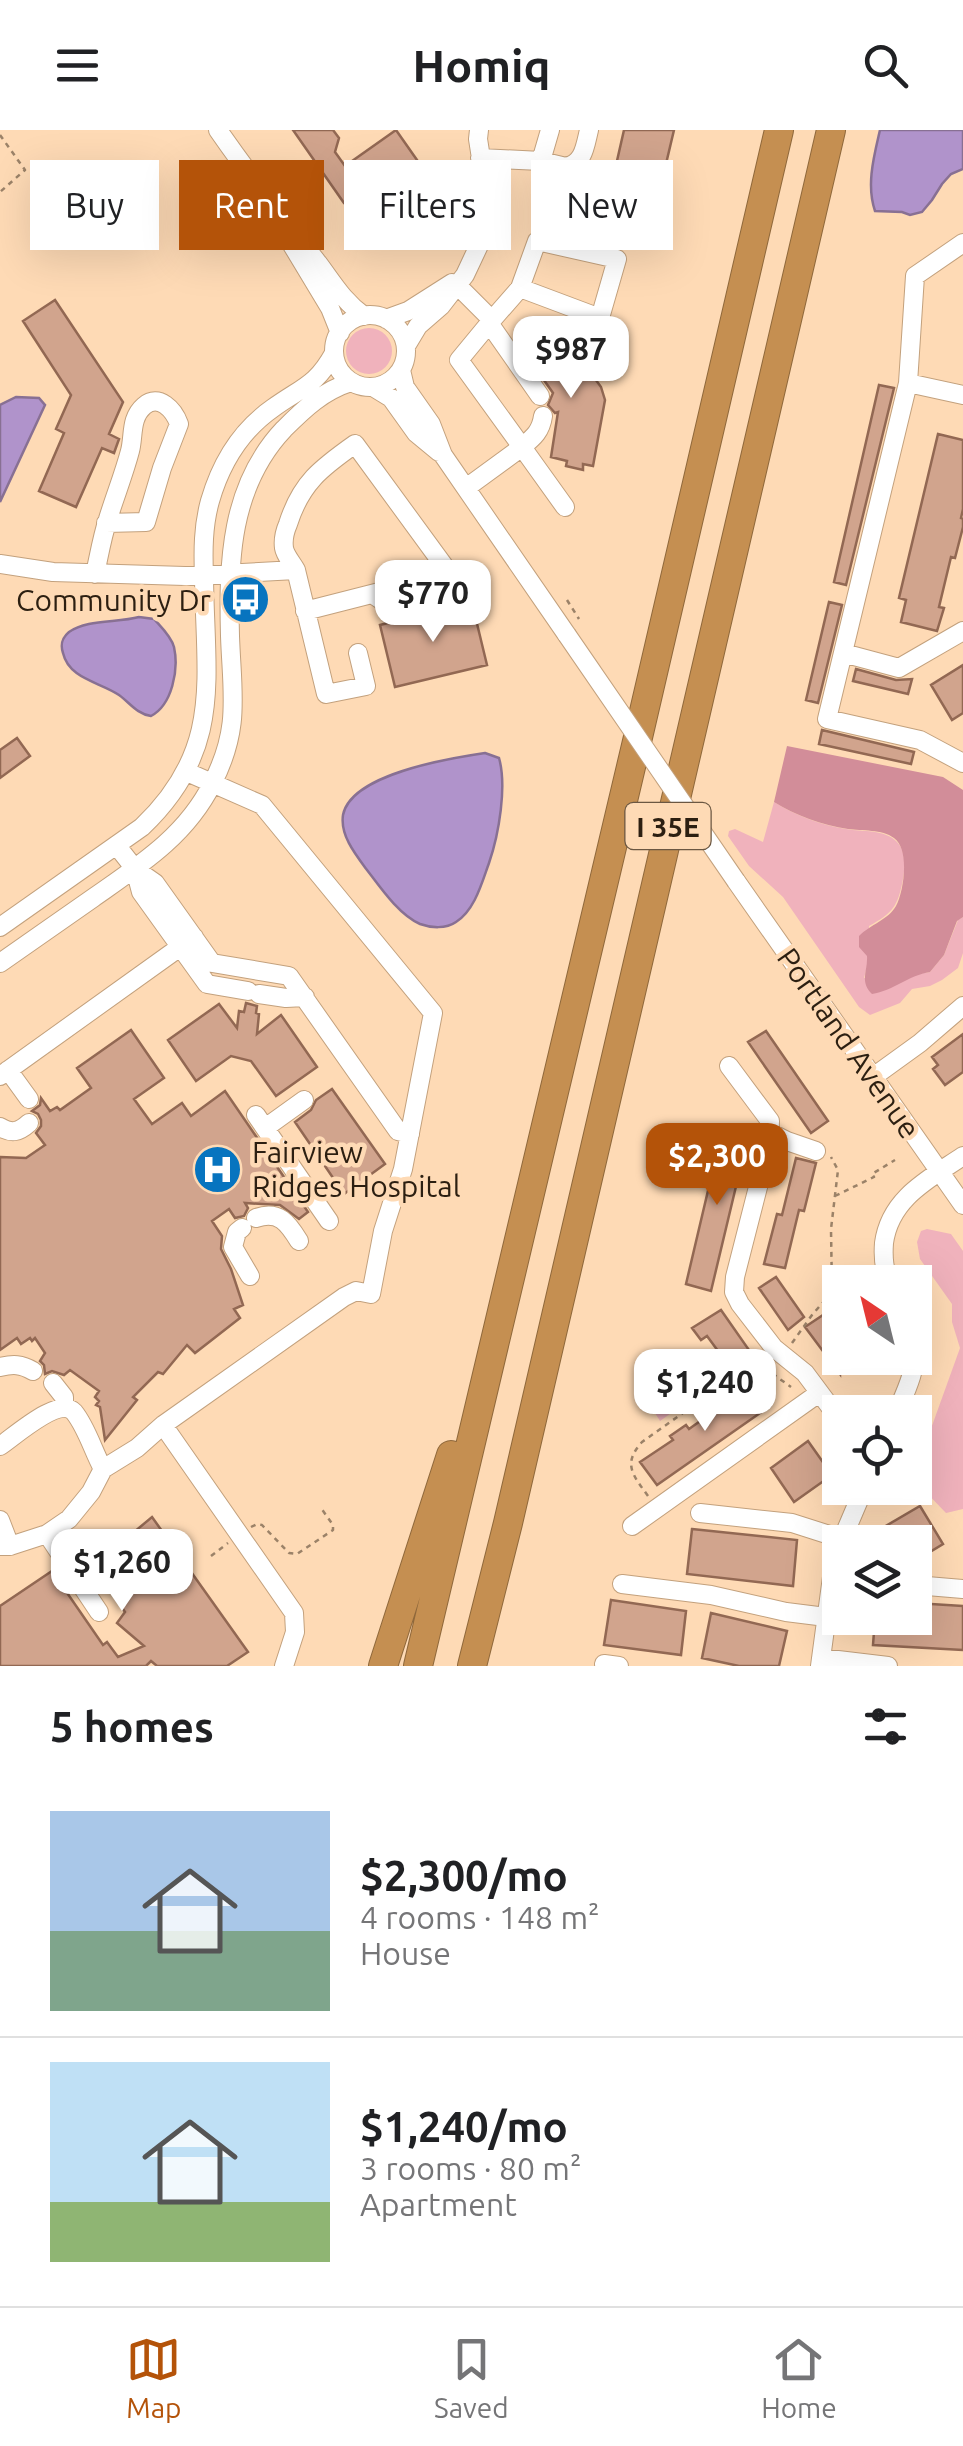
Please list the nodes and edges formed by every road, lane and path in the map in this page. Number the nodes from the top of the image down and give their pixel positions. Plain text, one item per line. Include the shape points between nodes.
1 (218, 130) edge
2 (478, 130) edge
3 (550, 130) edge
4 (589, 130) edge
5 (779, 130) edge
6 (831, 130) edge
7 (0, 135) edge
8 (480, 158) junction
9 (239, 160) edge
10 (541, 160) edge
11 (579, 160) edge
12 (531, 161) edge
13 (0, 192) edge
14 (963, 242) edge
15 (295, 250) edge
16 (308, 250) edge
17 (461, 280) junction
18 (520, 288) junction
19 (364, 316) junction
20 (386, 319) junction
21 (491, 321) junction
22 (340, 333) junction
23 (406, 346) junction
24 (334, 352) junction
25 (401, 370) junction
26 (351, 382) junction
27 (908, 382) junction
28 (373, 387) junction
29 (540, 396) dead end
30 (963, 396) edge
31 (543, 416) dead end
32 (522, 447) junction
33 (443, 455) junction
34 (466, 488) junction
35 (565, 507) dead end
36 (106, 523) junction
37 (0, 564) edge
38 (296, 570) junction
39 (95, 574) junction
40 (204, 575) junction
41 (230, 575) junction
42 (434, 578) junction
43 (372, 594) junction
44 (566, 600) dead end
45 (305, 611) junction
46 (579, 619) dead end
47 (963, 631) edge
48 (843, 652) junction
49 (358, 653) dead end
50 (963, 762) edge
51 (187, 772) junction
52 (212, 784) junction
53 (117, 846) junction
54 (134, 869) junction
55 (0, 927) edge
56 (187, 942) junction
57 (0, 963) edge
58 (305, 997) junction
59 (963, 1006) edge
60 (730, 1066) dead end
61 (4, 1073) edge
62 (872, 1077) junction
63 (29, 1099) dead end
64 (304, 1100) dead end
65 (30, 1123) dead end
66 (0, 1127) edge
67 (769, 1132) junction
68 (410, 1134) junction
69 (816, 1150) joint
70 (963, 1156) edge
71 (895, 1160) dead end
72 (939, 1173) junction
73 (836, 1196) junction
74 (963, 1205) edge
75 (328, 1221) dead end
76 (299, 1241) dead end
77 (885, 1265) edge
78 (512, 1268) junction
79 (250, 1276) dead end
80 (774, 1348) junction
81 (755, 1361) junction
82 (0, 1368) edge
83 (34, 1370) dead end
84 (53, 1383) dead end
85 (791, 1387) dead end
86 (820, 1393) junction
87 (822, 1396) edge
88 (64, 1406) junction
89 (163, 1425) junction
90 (0, 1446) edge
91 (103, 1469) junction
92 (321, 1508) dead end
93 (657, 1508) junction
94 (700, 1513) dead end
95 (0, 1520) edge
96 (508, 1523) junction
97 (632, 1526) dead end
98 (46, 1534) junction
99 (240, 1534) junction
100 (822, 1535) edge
101 (5, 1546) edge
102 (211, 1556) dead end
103 (622, 1584) dead end
104 (932, 1586) edge
105 (963, 1588) edge
106 (99, 1612) dead end
107 (822, 1616) edge
108 (824, 1635) edge
109 (821, 1662) edge
110 (284, 1666) edge
111 (383, 1666) edge
112 (418, 1666) edge
113 (472, 1666) edge
114 (486, 1666) edge
115 (888, 1666) edge

1 - 9 street
2 - 8 street
3 - 10 street
4 - 11 street
5 - 78 highway, I 35E
6 - 96 highway, I 35E
7 - 13 path via 26,170
8 - 12 street
8 - 17 street via 488,203 480,241
14 - 27 street via 916,276
15 - 22 street
16 - 19 street
17 - 20 street
17 - 21 street
17 - 23 street
18 - 18 street via 538,241 617,258 600,318
18 - 21 street
19 - 20 street
19 - 22 street
20 - 23 street
21 - 29 street
21 - 32 street via 459,360
22 - 24 street
23 - 25 street
24 - 26 street
24 - 40 street via 313,383 244,431 223,464 203,540
25 - 28 street
25 - 33 street
26 - 28 street
26 - 41 street via 303,409 257,465 242,497
27 - 30 street
27 - 48 street
28 - 33 street via 392,398 416,433
31 - 32 street via 536,436
32 - 34 street
32 - 35 street
33 - 34 street, Portland Avenue
34 - 62 street, Portland Avenue, bridge
36 - 36 street via 132,445 130,430 143,407 167,404 179,424 146,522
36 - 39 street
37 - 39 street
38 - 41 street
38 - 42 street via 284,550 293,507 320,469 355,444 450,574
38 - 45 street
39 - 40 street
40 - 41 street
40 - 51 street via 208,687
41 - 52 street via 235,705 228,750
42 - 43 street
42 - 43 street via 408,603
43 - 45 street
44 - 46 path
45 - 49 street via 326,694 366,686
47 - 48 street via 899,668
48 - 50 street via 827,719 920,740
51 - 52 street
51 - 53 street via 162,808
52 - 54 street via 180,832
52 - 68 street via 262,804 433,1013
53 - 54 street
53 - 55 street
54 - 56 street via 141,892
54 - 57 street
56 - 58 street via 212,962 289,976
56 - 58 street via 207,984
56 - 61 street
58 - 68 street via 398,1131
59 - 62 street
60 - 67 street via 770,1121
61 - 63 street
62 - 72 street, Portland Avenue
64 - 75 street via 260,1122
65 - 66 street via 16,1132
67 - 69 street
67 - 80 street via 734,1292
68 - 89 street via 371,1294 356,1291 344,1298
69 - 73 path via 836,1163
70 - 72 street
71 - 73 path
72 - 74 street, Portland Avenue
72 - 77 street via 897,1206 887,1228
73 - 80 path via 832,1292 791,1345
76 - 79 street via 287,1222 272,1215 249,1223 233,1247
78 - 111 highway
78 - 112 highway, I 35E
80 - 81 path
80 - 86 street
81 - 85 path
81 - 93 path via 634,1451 631,1470
82 - 83 street
84 - 88 street
86 - 87 street
86 - 93 street
88 - 90 street
88 - 91 street via 79,1420
89 - 91 street
89 - 99 street
91 - 98 street via 69,1519
92 - 99 path via 333,1530 297,1554 262,1525
93 - 97 street
94 - 100 street via 792,1523
95 - 101 street
96 - 113 highway, I 35E
96 - 114 highway
98 - 101 street
98 - 106 street
99 - 102 path
99 - 110 street via 294,1612
103 - 107 street
104 - 105 street
108 - 109 street
109 - 115 street

